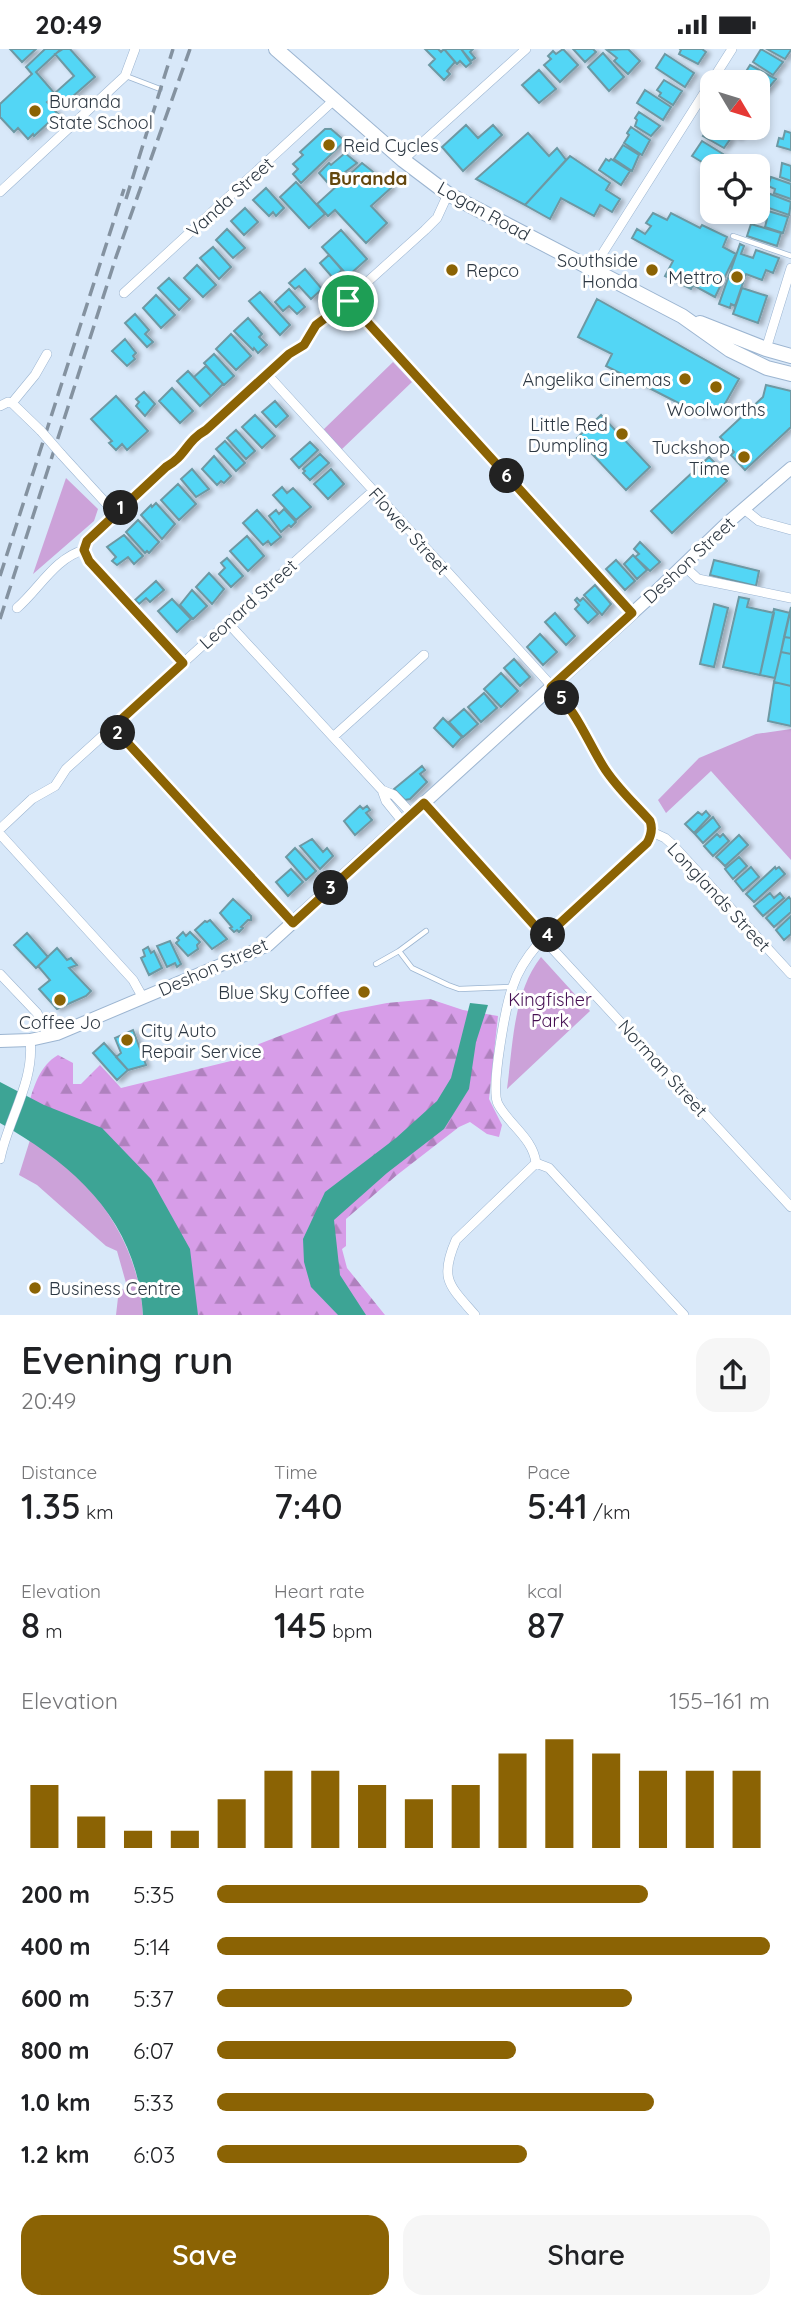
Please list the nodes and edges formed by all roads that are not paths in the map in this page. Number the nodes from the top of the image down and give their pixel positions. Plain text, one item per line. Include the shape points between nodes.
1 (135, 49) edge
2 (275, 49) edge
3 (526, 49) edge
4 (732, 49) edge
5 (125, 76) junction
6 (160, 89) dead end
7 (334, 100) junction
8 (403, 160) junction
9 (0, 192) edge
10 (448, 194) junction
11 (733, 236) dead end
12 (791, 255) edge
13 (592, 270) junction
14 (791, 270) edge
15 (124, 293) dead end
16 (348, 301) junction
17 (682, 316) junction
18 (766, 349) junction
19 (47, 355) dead end
20 (791, 356) edge
21 (791, 374) edge
22 (267, 375) junction
23 (12, 403) junction
24 (0, 407) edge
25 (791, 468) edge
26 (373, 491) junction
27 (744, 509) junction
28 (115, 513) junction
29 (791, 530) edge
30 (84, 550) junction
31 (682, 565) junction
32 (791, 598) edge
33 (18, 608) dead end
34 (632, 613) junction
35 (228, 623) junction
36 (424, 655) dead end
37 (183, 663) junction
38 (551, 687) junction
39 (113, 727) junction
40 (333, 737) junction
41 (424, 803) junction
42 (408, 818) junction
43 (0, 832) edge
44 (652, 832) junction
45 (293, 923) junction
46 (426, 931) dead end
47 (545, 937) junction
48 (399, 951) junction
49 (376, 964) dead end
50 (0, 974) edge
51 (791, 974) edge
52 (512, 987) junction
53 (143, 998) junction
54 (48, 1036) junction
55 (30, 1040) junction
56 (0, 1041) edge
57 (0, 1154) edge
58 (536, 1163) junction
59 (791, 1207) edge
60 (475, 1315) edge
61 (684, 1315) edge

1 - 5 street
2 - 7 main road, Logan Road
3 - 8 street
4 - 13 street
5 - 6 lane
5 - 9 street
7 - 8 main road, Logan Road
7 - 15 street, Vanda Street
8 - 10 main road, Logan Road
10 - 13 main road, Logan Road
10 - 16 street via 432,224
11 - 12 lane
13 - 17 main road, Logan Road
14 - 18 street
16 - 22 street via 316,325 304,345
16 - 34 street
17 - 18 main road, Logan Road
17 - 21 main road, Logan Road via 730,350
18 - 20 main road, Logan Road
19 - 23 street
22 - 26 street, Flower Street
22 - 28 street via 191,439 180,458
23 - 24 street
23 - 28 street, bridge
25 - 27 street, Deshon Street
26 - 35 street, Leonard Street
26 - 38 street, Flower Street
27 - 29 street via 759,521
27 - 31 street, Deshon Street
28 - 30 street via 90,537
30 - 33 street via 64,560
30 - 37 street
31 - 32 street via 698,579
31 - 34 street, Deshon Street
34 - 38 street, Deshon Street
35 - 37 street, Leonard Street
35 - 40 street
36 - 40 street
37 - 39 street, Leonard Street
38 - 41 street, Deshon Street
38 - 44 street, Longlands Street via 577,718 612,780 650,821
39 - 43 street, Leonard Street via 62,773 55,786 32,799
39 - 45 street
40 - 42 street via 382,790 394,795
41 - 42 street, Deshon Street
41 - 47 street, Norman Street
42 - 45 street, Deshon Street
43 - 53 street via 133,980
44 - 47 street via 647,843
44 - 51 street, Longlands Street via 673,845
45 - 53 street, Deshon Street via 261,949
46 - 48 lane
47 - 52 street via 524,961
47 - 59 street, Norman Street
48 - 49 lane
48 - 52 lane via 412,968 459,989
50 - 54 street via 37,1013
52 - 58 street via 494,1095 532,1148
53 - 54 street, Deshon Street
54 - 55 street, Deshon Street
55 - 56 street, Deshon Street
55 - 57 street via 31,1064
58 - 60 street via 456,1240 450,1253 450,1286
58 - 61 street via 549,1168

